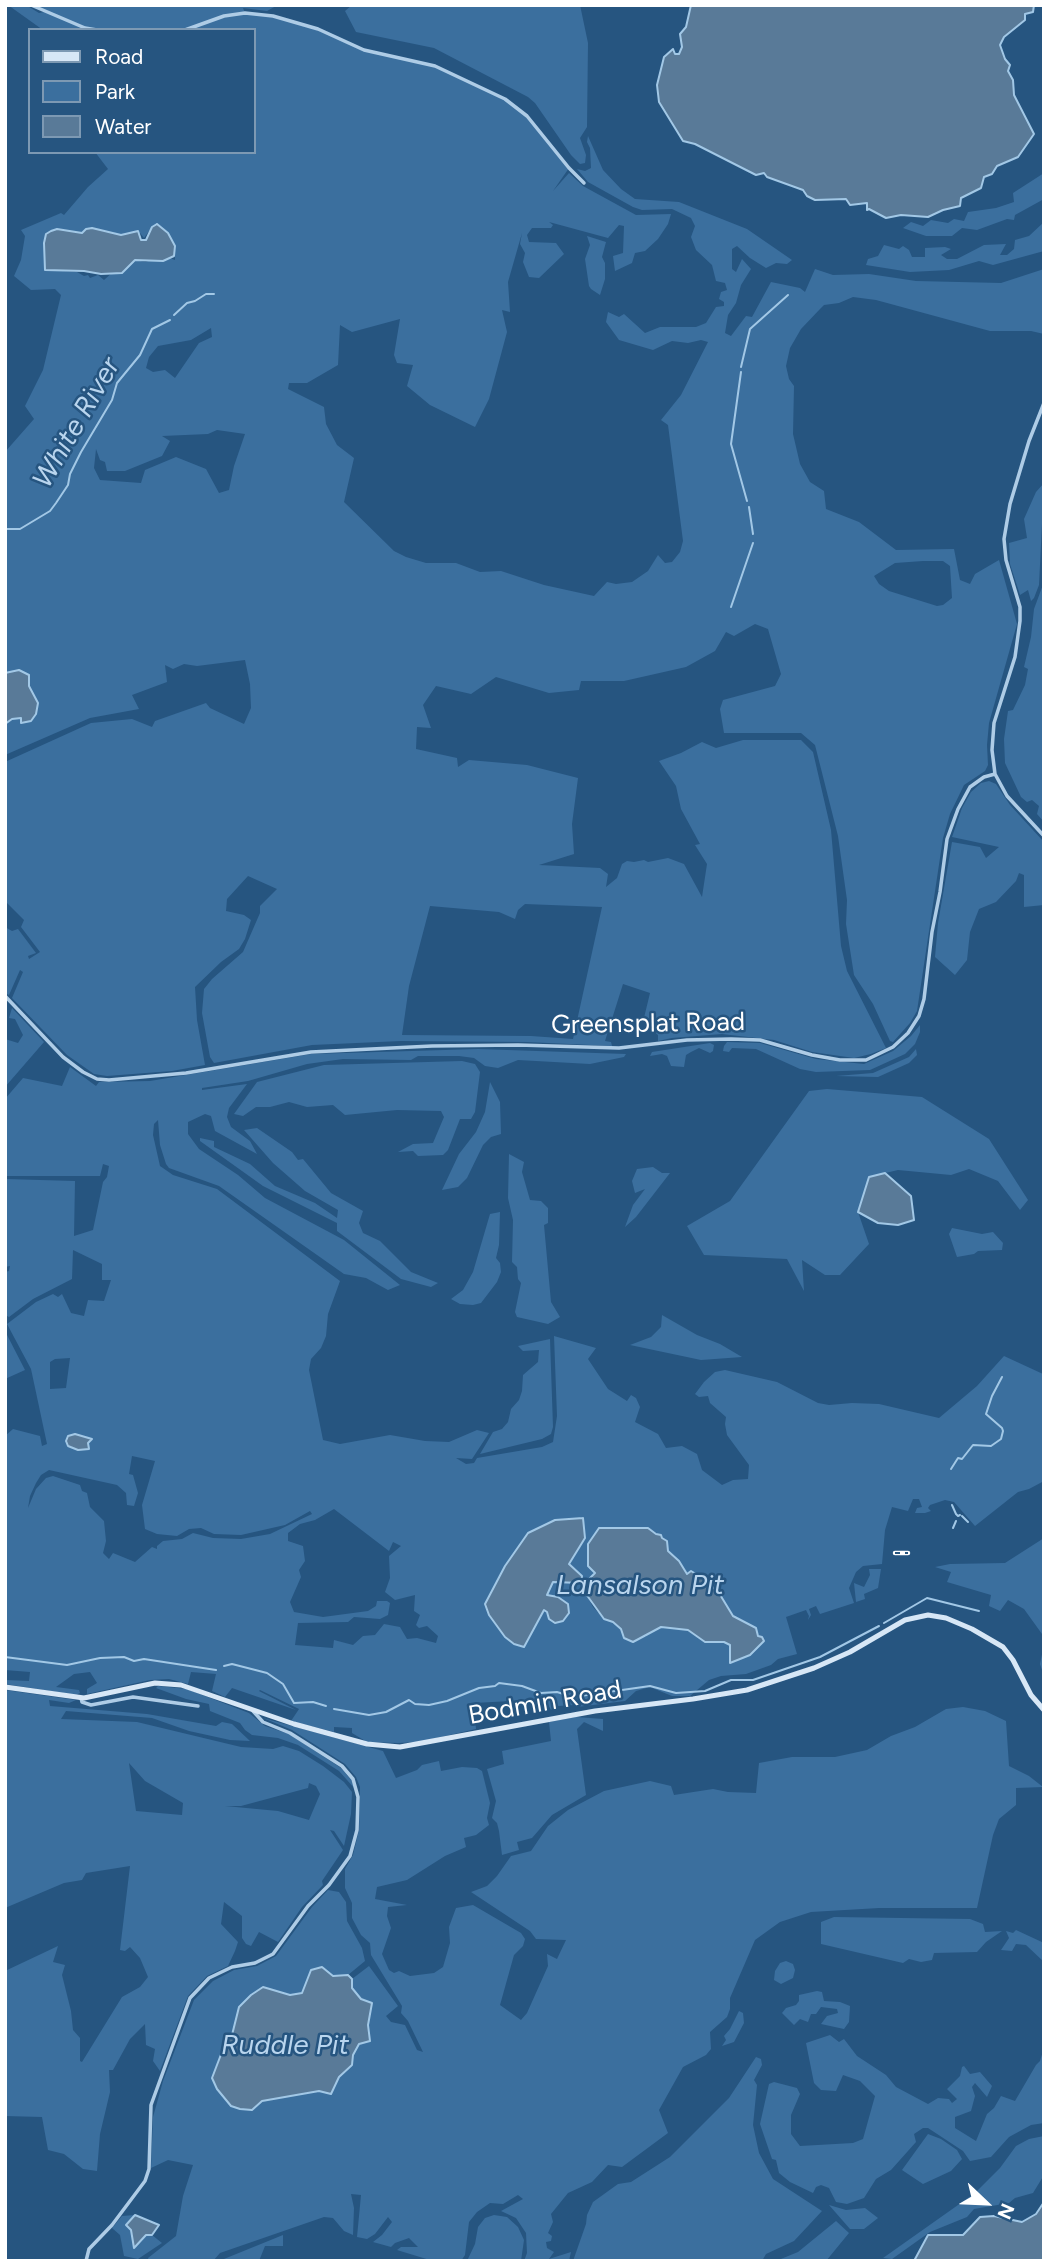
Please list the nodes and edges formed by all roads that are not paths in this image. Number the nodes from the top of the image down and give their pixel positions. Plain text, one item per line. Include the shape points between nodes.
1 (31, 5) edge
2 (85, 28) edge
3 (191, 28) edge
4 (584, 183) dead end
5 (1044, 403) edge
6 (995, 774) junction
7 (1044, 836) edge
8 (5, 996) edge
9 (5, 1687) edge
10 (81, 1698) junction
11 (198, 1706) dead end
12 (1044, 1710) edge
13 (253, 1711) junction
14 (86, 2261) edge

1 - 2 street
3 - 4 street via 224,16 273,16 365,50 435,66 505,99 527,116
5 - 6 street via 1010,504 1004,539 1020,621 1015,657 993,723
6 - 7 street via 1007,796
6 - 8 street, Greensplat Road via 964,794 947,839 919,1016 893,1047 866,1060 840,1060 760,1041 731,1039 619,1048 432,1046 311,1052 144,1079 97,1079 63,1057
9 - 10 main road, Bodmin Road
10 - 11 street via 92,1705 133,1697
10 - 13 main road, Bodmin Road via 155,1683 173,1684
12 - 13 main road, Bodmin Road via 1003,1647 972,1629 928,1615 905,1620 814,1668 747,1690 596,1711 400,1747 367,1744
13 - 14 street via 263,1722 290,1733 342,1766 354,1779 357,1830 350,1856 272,1954 209,1979 190,1998 151,2105 145,2181 89,2249

